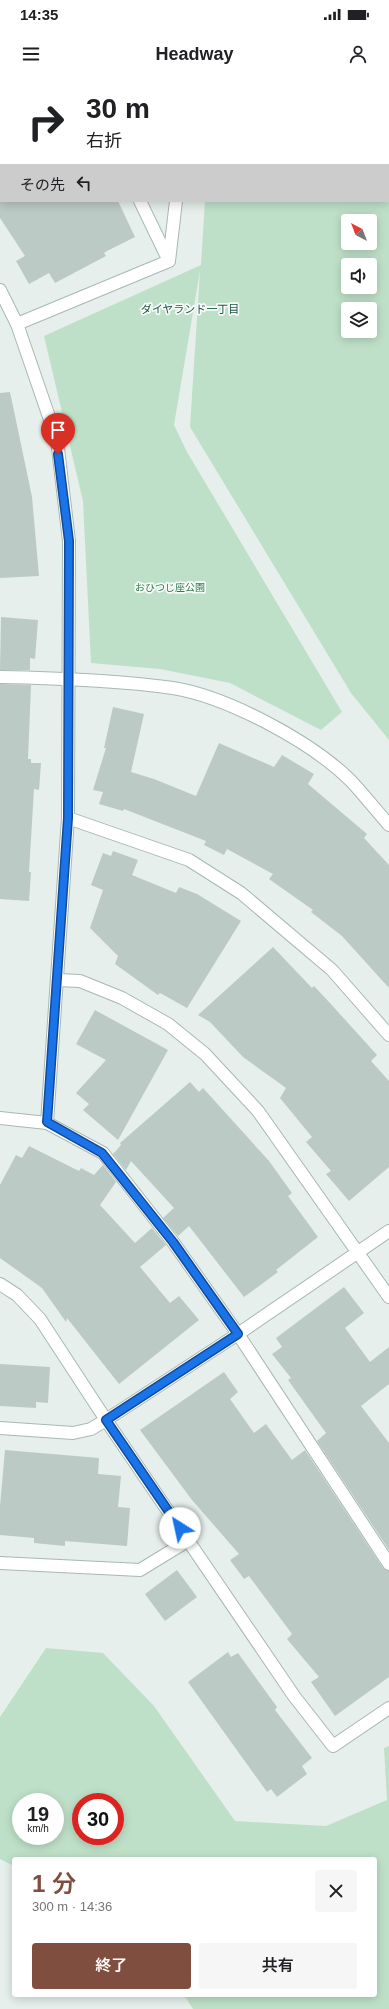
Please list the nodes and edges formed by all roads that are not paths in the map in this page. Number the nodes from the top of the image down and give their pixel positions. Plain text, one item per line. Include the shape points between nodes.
1 (140, 202) edge
2 (176, 202) edge
3 (169, 261) junction
4 (0, 290) edge
5 (18, 324) junction
6 (0, 677) edge
7 (68, 678) junction
8 (68, 818) junction
9 (389, 825) edge
10 (58, 980) junction
11 (389, 1035) edge
12 (0, 1118) edge
13 (47, 1122) junction
14 (389, 1231) edge
15 (359, 1252) junction
16 (0, 1284) edge
17 (389, 1297) edge
18 (238, 1334) junction
19 (106, 1420) junction
20 (0, 1428) edge
21 (189, 1540) junction
22 (0, 1563) edge
23 (389, 1564) edge
24 (389, 1708) edge

1 - 3 street
2 - 3 street
3 - 5 street
4 - 5 street
5 - 7 street via 57,440 69,541
6 - 7 street
7 - 8 street
7 - 9 street via 174,688 228,704 314,751 350,781
8 - 10 street
8 - 11 street via 189,860 241,893 332,970
10 - 13 street
10 - 15 street via 80,981 122,998 168,1024 205,1054 258,1111
12 - 13 street
13 - 18 street via 102,1153 173,1242
14 - 15 street
15 - 17 street
15 - 18 street
16 - 19 street via 17,1295 40,1319
18 - 19 street
18 - 23 street
19 - 20 street via 91,1429 73,1433
19 - 21 street
21 - 22 street via 140,1570
21 - 24 street via 294,1696 333,1746

